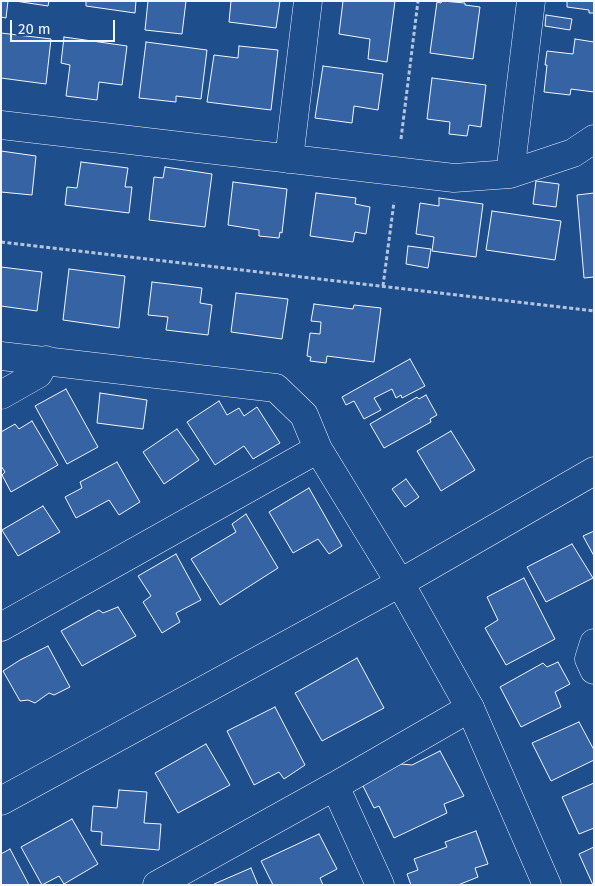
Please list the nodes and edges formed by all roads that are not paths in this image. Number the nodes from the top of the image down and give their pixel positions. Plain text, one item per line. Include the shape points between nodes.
1 (308, 1) edge
2 (531, 1) edge
3 (1, 125) edge
4 (594, 139) edge
5 (289, 159) junction
6 (510, 174) junction
7 (1, 356) edge
8 (46, 360) junction
9 (1, 395) edge
10 (318, 449) junction
11 (594, 472) edge
12 (400, 583) junction
13 (1, 627) edge
14 (594, 643) edge
15 (594, 670) edge
16 (470, 708) junction
17 (335, 786) junction
18 (1, 801) edge
19 (162, 884) edge
20 (380, 885) edge
21 (547, 885) edge

1 - 5 street
2 - 6 street
3 - 5 street
4 - 6 street via 573,153
5 - 6 street via 454,178
7 - 8 street
8 - 9 street via 38,374
8 - 10 street via 276,388 304,416
10 - 12 street
10 - 13 street
11 - 12 street
12 - 16 street
12 - 18 street
14 - 15 street via 589,659
16 - 17 street
16 - 21 street
17 - 19 street
17 - 20 street

